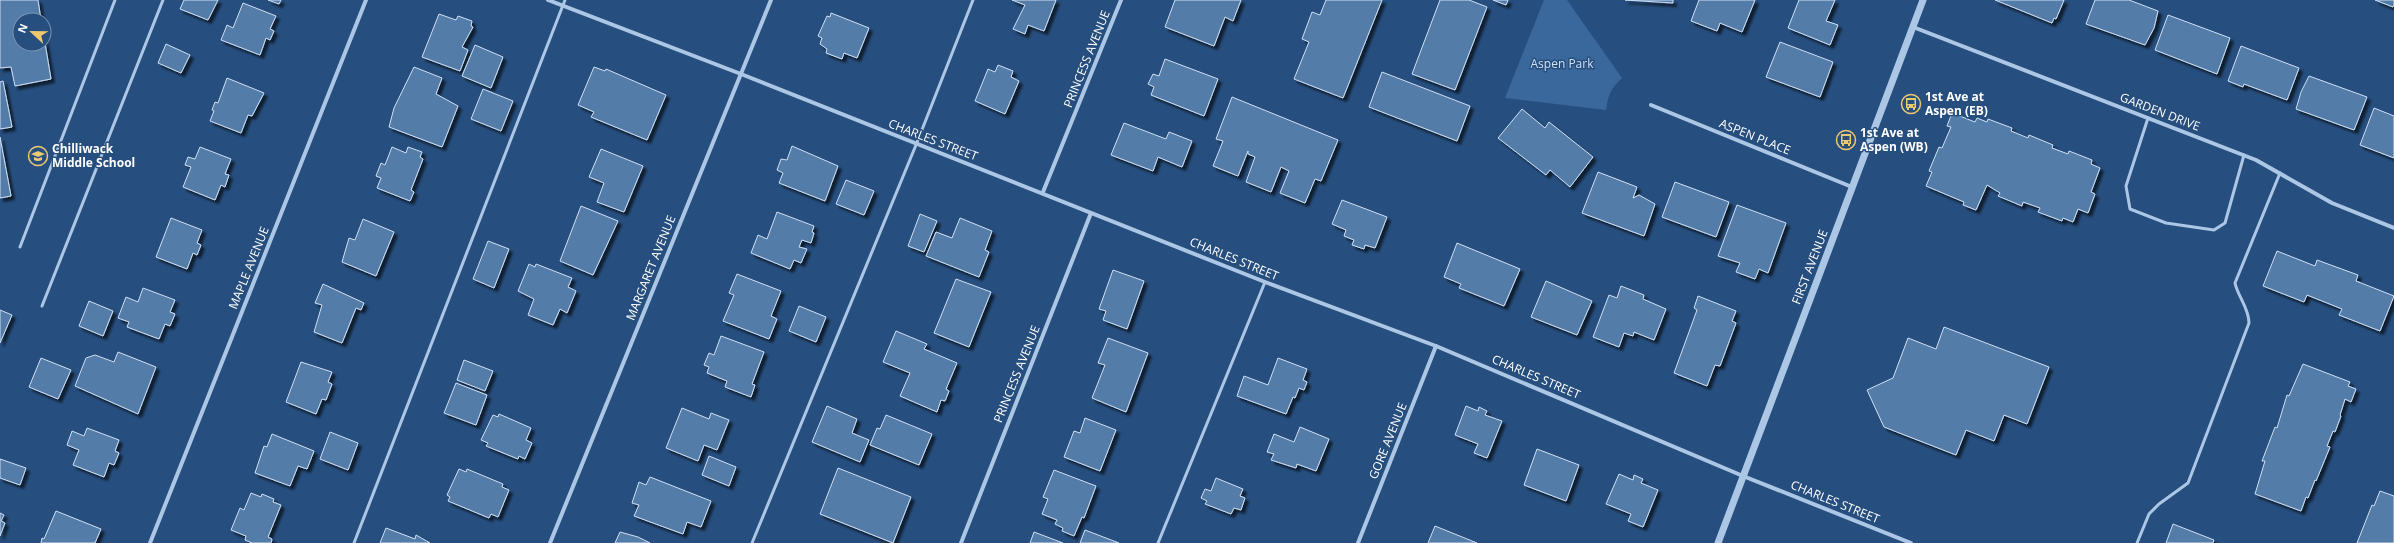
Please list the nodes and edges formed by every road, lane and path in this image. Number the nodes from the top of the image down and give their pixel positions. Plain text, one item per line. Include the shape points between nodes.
1 (115, 0) edge
2 (164, 0) edge
3 (366, 0) edge
4 (548, 0) edge
5 (565, 0) edge
6 (771, 0) edge
7 (973, 0) edge
8 (1121, 0) edge
9 (1923, 0) edge
10 (563, 6) junction
11 (1913, 27) junction
12 (741, 74) junction
13 (1650, 105) dead end
14 (2148, 118) junction
15 (916, 145) junction
16 (2244, 155) junction
17 (2280, 173) junction
18 (1852, 187) junction
19 (1042, 192) junction
20 (1091, 213) junction
21 (2394, 228) edge
22 (20, 247) dead end
23 (1265, 282) junction
24 (42, 306) dead end
25 (1436, 346) junction
26 (1743, 476) junction
27 (150, 543) edge
28 (354, 543) edge
29 (550, 543) edge
30 (752, 543) edge
31 (961, 543) edge
32 (1158, 543) edge
33 (1358, 543) edge
34 (1718, 543) edge
35 (1911, 543) edge
36 (2137, 543) edge

1 - 22 lane
2 - 24 lane
3 - 27 street, MAPLE AVENUE
4 - 10 street, CHARLES STREET
5 - 10 lane
6 - 12 street, MARGARET AVENUE
7 - 15 lane
8 - 19 street, PRINCESS AVENUE
9 - 11 street, FIRST AVENUE
10 - 12 street, CHARLES STREET
10 - 28 lane
11 - 14 street, GARDEN DRIVE
11 - 18 street, FIRST AVENUE
12 - 15 street, CHARLES STREET
12 - 29 street, MARGARET AVENUE
13 - 18 street, ASPEN PLACE
14 - 16 street, GARDEN DRIVE
14 - 16 lane via 2126,186 2130,208 2166,223 2214,230 2225,223
15 - 19 street, CHARLES STREET
15 - 30 lane
16 - 17 street, GARDEN DRIVE
17 - 21 street, GARDEN DRIVE via 2332,203
17 - 36 lane via 2235,283 2238,295 2249,314 2249,323 2188,483 2149,514
18 - 26 street, FIRST AVENUE
19 - 20 street, CHARLES STREET
20 - 23 street, CHARLES STREET
20 - 31 street, PRINCESS AVENUE
23 - 25 street, CHARLES STREET
23 - 32 lane
25 - 26 street, CHARLES STREET
25 - 33 street, GORE AVENUE
26 - 34 street, FIRST AVENUE
26 - 35 street, CHARLES STREET

